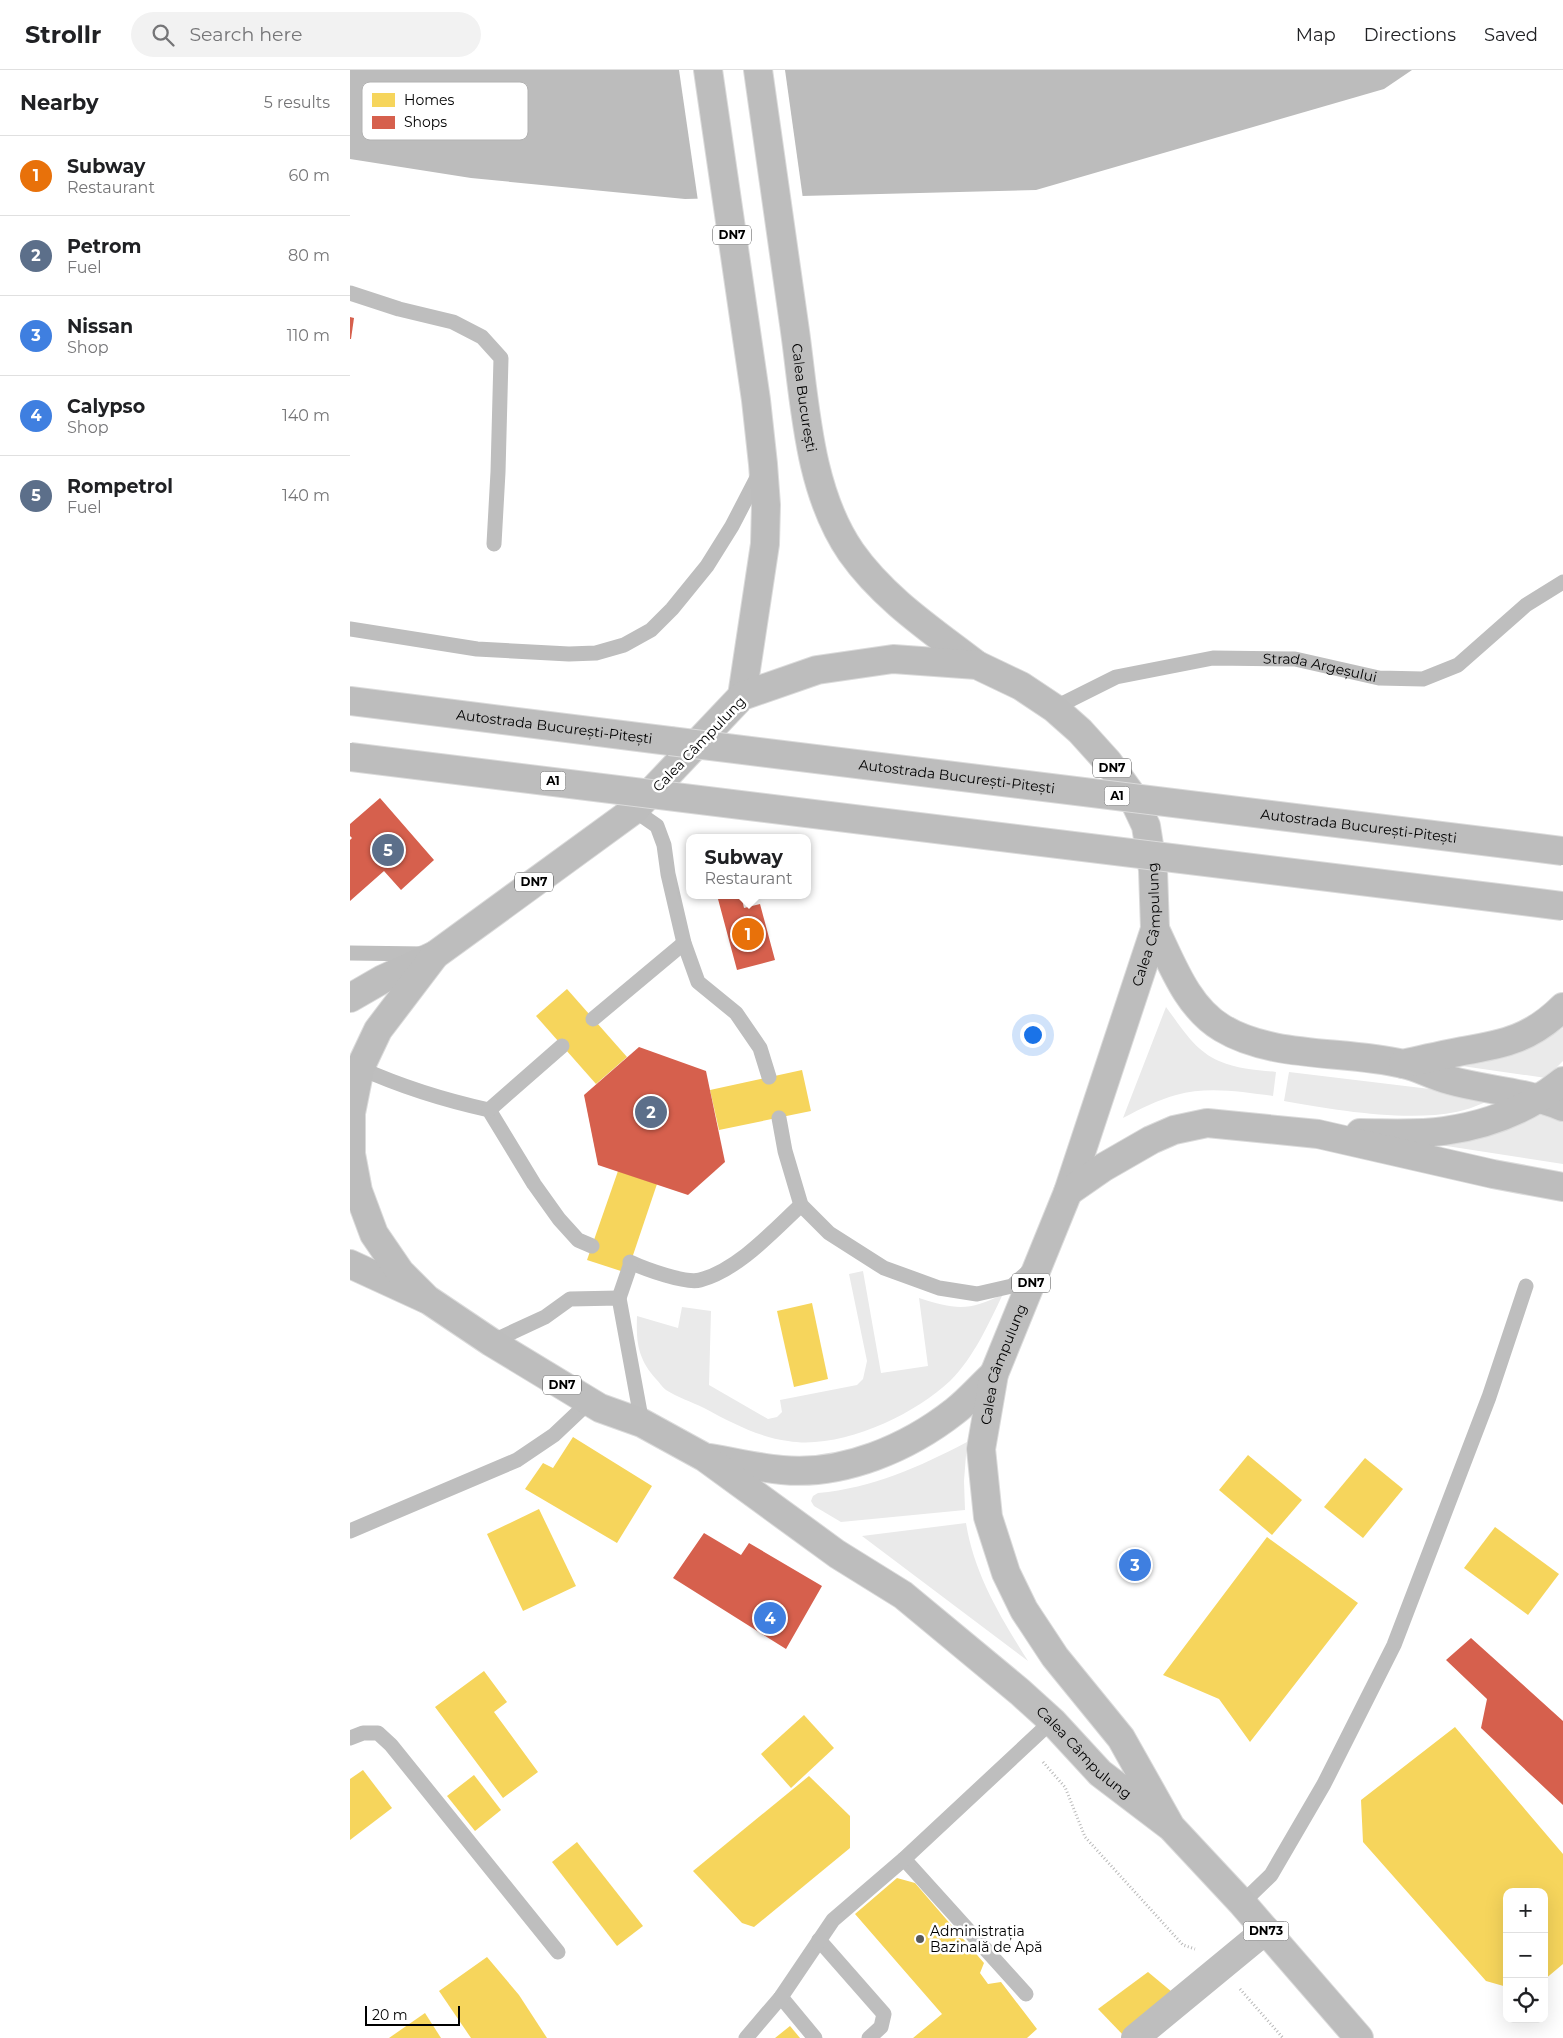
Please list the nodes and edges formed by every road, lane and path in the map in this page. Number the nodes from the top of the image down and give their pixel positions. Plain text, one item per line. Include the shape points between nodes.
1 (708, 70) edge
2 (758, 70) edge
3 (350, 293) edge
4 (764, 464) junction
5 (494, 544) dead end
6 (1563, 582) edge
7 (350, 630) edge
8 (977, 665) junction
9 (742, 696) junction
10 (350, 701) edge
11 (1054, 708) junction
12 (350, 757) edge
13 (634, 810) junction
14 (1563, 851) edge
15 (1563, 906) edge
16 (1155, 930) junction
17 (684, 943) junction
18 (350, 953) edge
19 (435, 955) junction
20 (350, 998) edge
21 (1563, 1007) edge
22 (593, 1019) dead end
23 (562, 1046) dead end
24 (1403, 1064) junction
25 (360, 1068) junction
26 (769, 1078) dead end
27 (1563, 1081) edge
28 (1551, 1102) edge
29 (488, 1110) junction
30 (779, 1118) dead end
31 (1318, 1134) junction
32 (1563, 1186) edge
33 (1068, 1192) junction
34 (801, 1205) junction
35 (592, 1246) dead end
36 (1040, 1261) junction
37 (350, 1264) edge
38 (1526, 1286) dead end
39 (619, 1298) junction
40 (427, 1299) junction
41 (491, 1342) junction
42 (994, 1374) junction
43 (590, 1402) junction
44 (642, 1423) junction
45 (704, 1457) junction
46 (350, 1531) edge
47 (1052, 1721) junction
48 (350, 1738) edge
49 (1028, 1744) junction
50 (1171, 1827) junction
51 (904, 1859) junction
52 (1242, 1903) junction
53 (1266, 1930) junction
54 (819, 1940) junction
55 (558, 1952) dead end
56 (1221, 1967) junction
57 (1026, 1994) dead end
58 (781, 1997) junction
59 (746, 2038) edge
60 (815, 2038) edge
61 (868, 2038) edge
62 (1135, 2038) edge
63 (1283, 2038) edge
64 (1359, 2038) edge

1 - 4 main road, DN7
2 - 8 main road, Calea București / DN7 via 812,452 830,515 851,552 875,581 910,614
3 - 5 lane via 453,322 482,337 501,358
4 - 7 lane via 707,566 651,630 624,645 596,653 530,652 477,649
4 - 9 main road, DN7 via 766,544
6 - 11 lane, Strada Argeșului via 1526,605 1458,664 1423,679 1379,678 1295,658 1213,658 1116,677
8 - 9 main road, Calea Câmpulung / DN7 via 893,659 817,670
8 - 11 main road, Calea Câmpulung / DN7 via 1021,686
9 - 13 main road, Calea Câmpulung / DN7
10 - 14 main road, Autostrada București-Pitești / A1, bridge
11 - 16 main road, Calea Câmpulung / DN7 via 1108,762 1131,794 1146,826 1154,870
12 - 15 main road, A1, bridge
13 - 17 lane via 657,826 662,839
13 - 19 main road, Calea Câmpulung / DN7
16 - 24 main road via 1194,1004 1221,1028 1252,1042
16 - 33 main road, Calea Câmpulung / DN7
17 - 22 lane
17 - 26 lane via 698,982 736,1013 760,1048
18 - 19 lane
19 - 20 main road, DN7
19 - 25 main road, DN7 via 378,1030
21 - 24 main road via 1526,1035 1496,1046
23 - 29 lane
24 - 28 main road via 1449,1080
25 - 29 lane via 440,1099
25 - 40 main road, DN7 via 351,1113 351,1154 358,1192 374,1234 400,1272
27 - 28 main road
28 - 31 main road via 1518,1110 1487,1123 1443,1132
29 - 35 lane via 559,1219 578,1240
30 - 34 lane
31 - 32 main road via 1493,1174
31 - 33 main road via 1207,1123 1174,1130 1104,1167
33 - 36 main road, Calea Câmpulung / DN7
34 - 36 lane via 829,1233 884,1268 939,1288 978,1294 1012,1286
34 - 39 lane via 752,1250 699,1280 661,1274 631,1263
36 - 42 main road, Calea Câmpulung / DN7
37 - 40 main road, DN7
38 - 52 lane via 1490,1397 1394,1645 1324,1784 1271,1875
39 - 41 lane via 570,1299 545,1317
39 - 44 lane
40 - 41 main road, Calea Câmpulung / DN7
41 - 43 main road, Calea Câmpulung / DN7
42 - 45 main road, DN7 via 940,1423 874,1457 826,1469 783,1470
42 - 50 main road, Calea Câmpulung via 981,1448 988,1517 1006,1573 1024,1610 1055,1657 1121,1738
43 - 44 main road, Calea Câmpulung / DN7
43 - 46 lane via 554,1435 517,1460
44 - 45 main road, Calea Câmpulung / DN7
45 - 47 main road, Calea Câmpulung via 837,1554 903,1595
47 - 49 lane
47 - 50 main road, Calea Câmpulung via 1100,1772
48 - 55 lane via 363,1733 378,1733 391,1745
49 - 51 lane
49 - 56 path via 1064,1787 1085,1837 1182,1945 1208,1954
50 - 52 main road, Calea Câmpulung / DN73
51 - 54 lane via 834,1920
51 - 57 lane
52 - 53 main road, Calea Câmpulung / DN73
53 - 56 street
53 - 64 main road, Calea Câmpulung / DN73
54 - 58 lane
54 - 61 lane via 884,2014 881,2027
56 - 62 street
56 - 63 path
58 - 59 lane
58 - 60 lane

